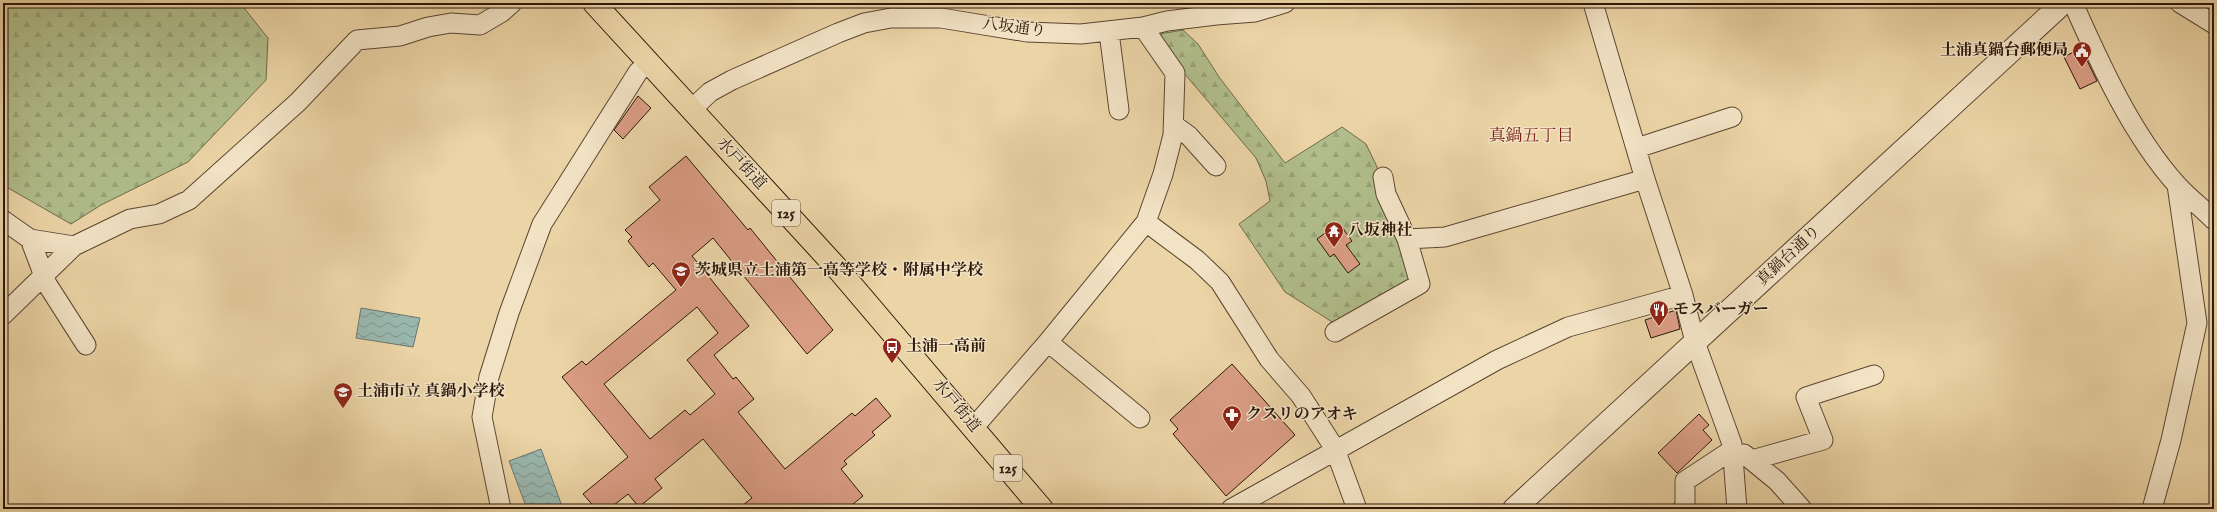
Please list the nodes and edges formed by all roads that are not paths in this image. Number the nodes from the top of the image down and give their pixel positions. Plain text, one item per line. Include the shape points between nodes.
1 (512, 3) edge
2 (594, 3) edge
3 (1285, 3) edge
4 (1593, 3) edge
5 (2062, 3) edge
6 (2073, 3) edge
7 (2180, 3) edge
8 (2214, 24) edge
9 (1143, 27) junction
10 (1109, 32) junction
11 (648, 63) junction
12 (691, 110) junction
13 (1119, 110) dead end
14 (1732, 117) dead end
15 (1174, 125) junction
16 (1637, 148) junction
17 (1216, 166) dead end
18 (1383, 177) dead end
19 (1645, 179) junction
20 (2177, 185) junction
21 (3, 220) edge
22 (2214, 220) edge
23 (1146, 222) junction
24 (1407, 239) junction
25 (30, 240) junction
26 (74, 246) junction
27 (44, 276) junction
28 (1683, 295) junction
29 (3, 315) edge
30 (1335, 332) dead end
31 (1048, 342) junction
32 (1695, 342) junction
33 (86, 345) dead end
34 (1874, 375) dead end
35 (1140, 418) dead end
36 (974, 427) junction
37 (1732, 447) junction
38 (1335, 449) junction
39 (1752, 460) junction
40 (501, 509) edge
41 (1042, 509) edge
42 (1231, 509) edge
43 (1357, 509) edge
44 (1514, 509) edge
45 (1682, 509) edge
46 (1737, 509) edge
47 (1802, 509) edge
48 (2152, 509) edge

1 - 26 street via 502,12 480,24 452,23 400,36 356,40 298,102 189,200 159,214 130,219
2 - 11 highway, 水戸街道 / 125
3 - 9 street, 八坂通り via 1255,12 1168,21
4 - 16 street
5 - 32 street, 真鍋台通り
6 - 20 street via 2127,113 2156,159
7 - 8 street
9 - 10 street, 八坂通り
9 - 15 street via 1175,73
10 - 12 street, 八坂通り via 1027,32 959,20 891,18 864,23 738,77 710,92
10 - 13 street
11 - 12 highway, 水戸街道 / 125
11 - 40 street via 638,72 542,224 509,313 489,377 482,417
12 - 36 highway, 水戸街道 / 125 via 837,268
14 - 16 street
15 - 17 street via 1189,136
15 - 23 street via 1163,174
16 - 19 street
18 - 24 street via 1386,194
19 - 24 street via 1445,237
19 - 28 street
20 - 22 street
20 - 48 street via 2197,323 2171,440
21 - 25 street
23 - 31 street
23 - 38 street via 1197,260 1220,282 1269,359 1300,396
24 - 30 street via 1420,284
25 - 26 street
25 - 27 street
26 - 27 street
27 - 29 street
27 - 33 street
28 - 32 street
28 - 38 street via 1568,327 1497,360
31 - 35 street
31 - 36 street
32 - 37 street
32 - 44 street, 真鍋台通り
34 - 39 street via 1806,396 1823,440
36 - 41 highway, 水戸街道 / 125
37 - 39 street
37 - 45 street via 1685,481 1685,508
37 - 46 street
38 - 42 street
38 - 43 street
39 - 47 street via 1781,485

